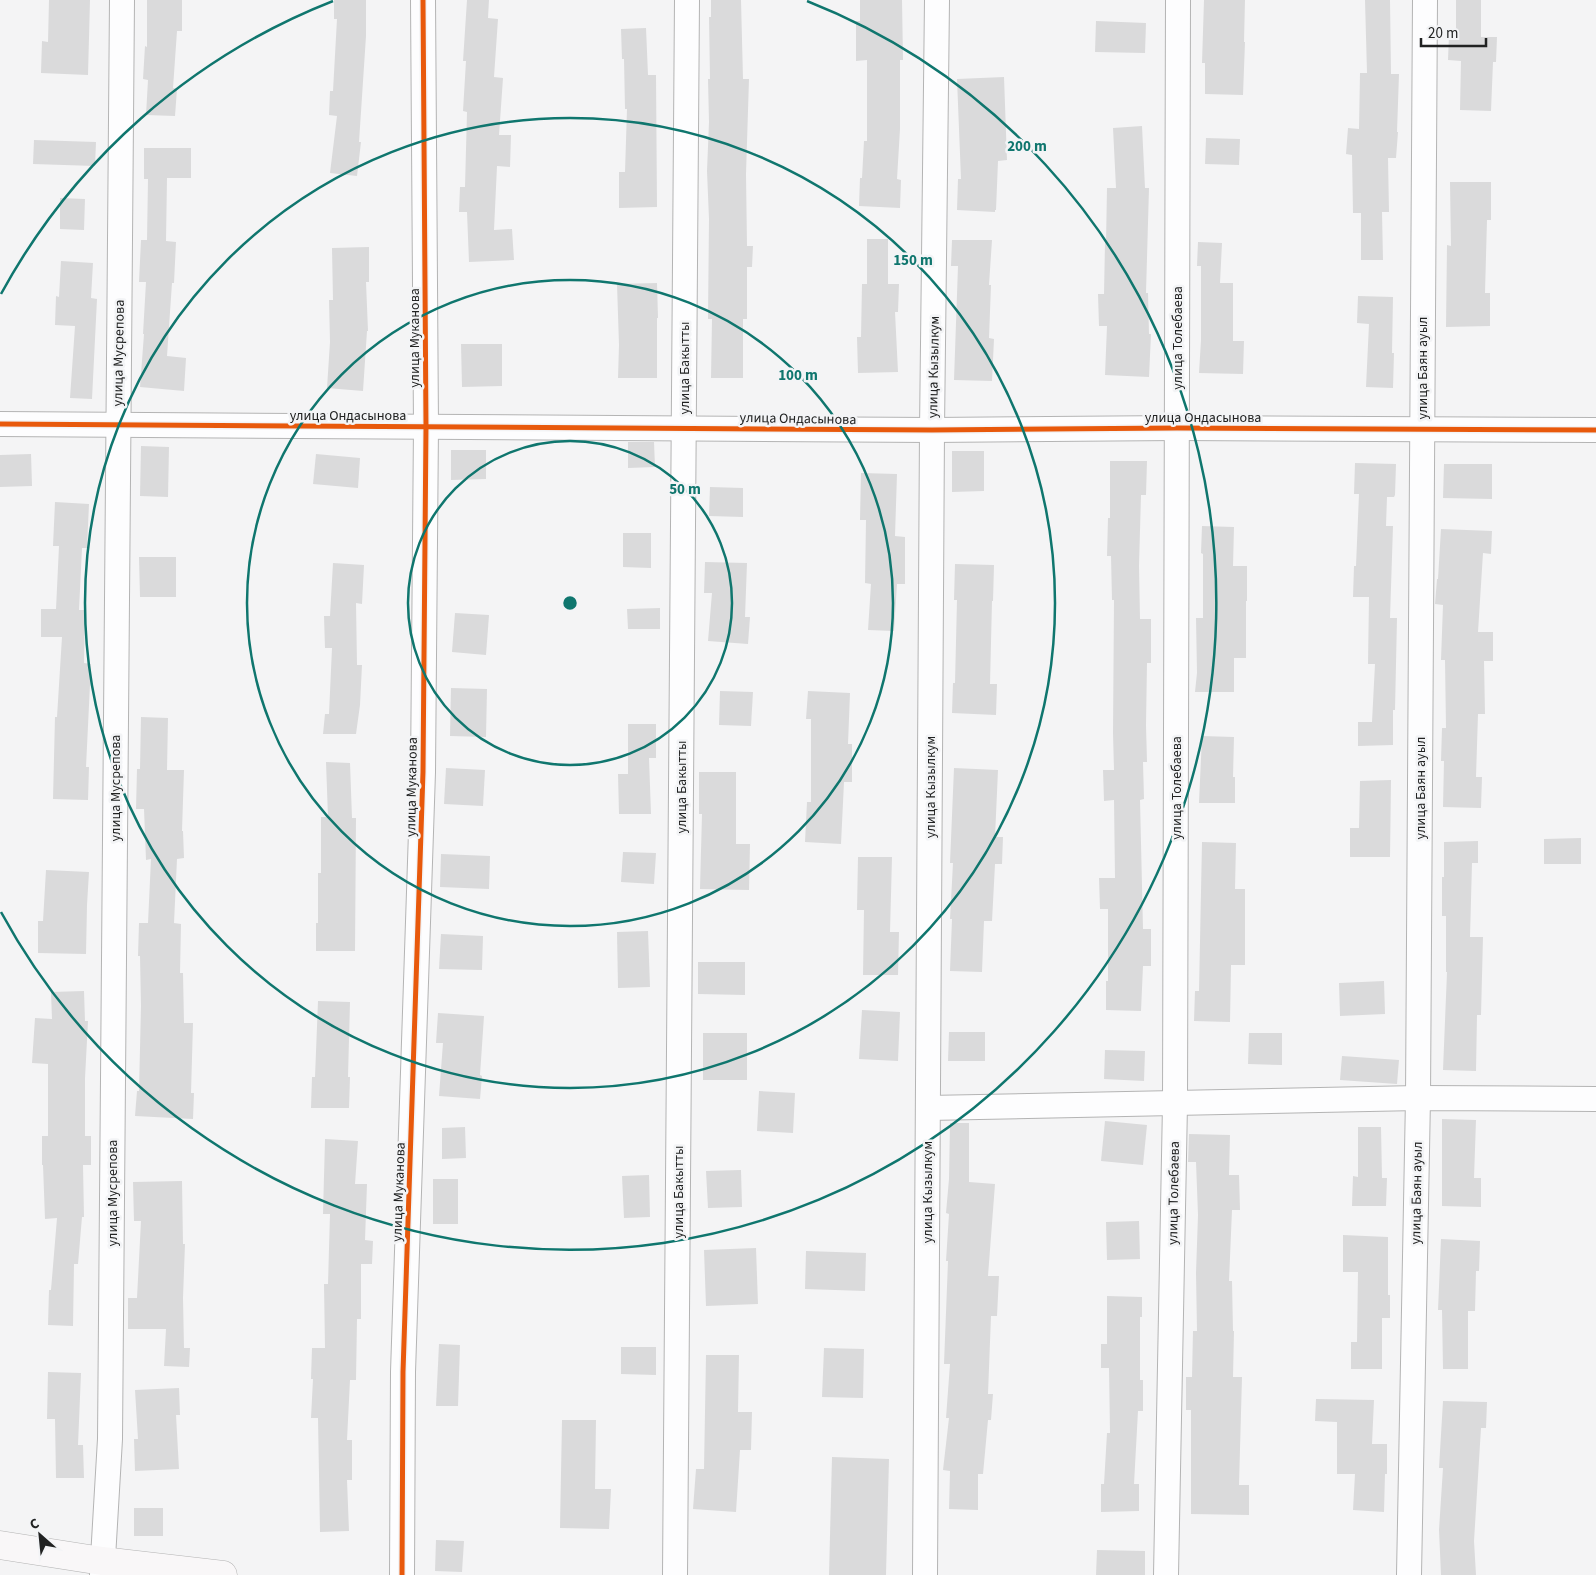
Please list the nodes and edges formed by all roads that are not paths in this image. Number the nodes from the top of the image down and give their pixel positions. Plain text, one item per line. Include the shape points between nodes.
1 (122, 0) edge
2 (423, 0) edge
3 (687, 0) edge
4 (937, 0) edge
5 (1178, 0) edge
6 (1425, 0) edge
7 (0, 424) edge
8 (118, 425) junction
9 (426, 426) junction
10 (684, 428) junction
11 (1177, 428) junction
12 (1422, 429) junction
13 (932, 430) junction
14 (1596, 430) edge
15 (1418, 1098) junction
16 (1596, 1099) edge
17 (1175, 1104) junction
18 (928, 1108) junction
19 (0, 1545) edge
20 (102, 1568) edge
21 (223, 1575) edge
22 (402, 1575) edge
23 (676, 1575) edge
24 (925, 1575) edge
25 (1166, 1575) edge
26 (1409, 1575) edge

1 - 8 street, улица Мусрепова
2 - 9 street, улица Муканова
3 - 10 street, улица Бакытты
4 - 13 street, улица Кызылкум
5 - 11 street, улица Толебаева
6 - 12 street, улица Баян ауыл
7 - 8 street, улица Ондасынова
8 - 9 street, улица Ондасынова
8 - 20 street, улица Мусрепова via 110,1439
9 - 10 street, улица Ондасынова
9 - 22 street, улица Муканова via 423,772 403,1372
10 - 13 street, улица Ондасынова
10 - 23 street, улица Бакытты
11 - 12 street, улица Ондасынова
11 - 13 street, улица Ондасынова
11 - 17 street, улица Толебаева
12 - 14 street, улица Ондасынова
12 - 15 street, улица Баян ауыл
13 - 18 street, улица Кызылкум
15 - 16 street
15 - 17 street
15 - 26 street, улица Баян ауыл
17 - 18 street
17 - 25 street, улица Толебаева
18 - 24 street, улица Кызылкум
19 - 20 street
20 - 21 street

